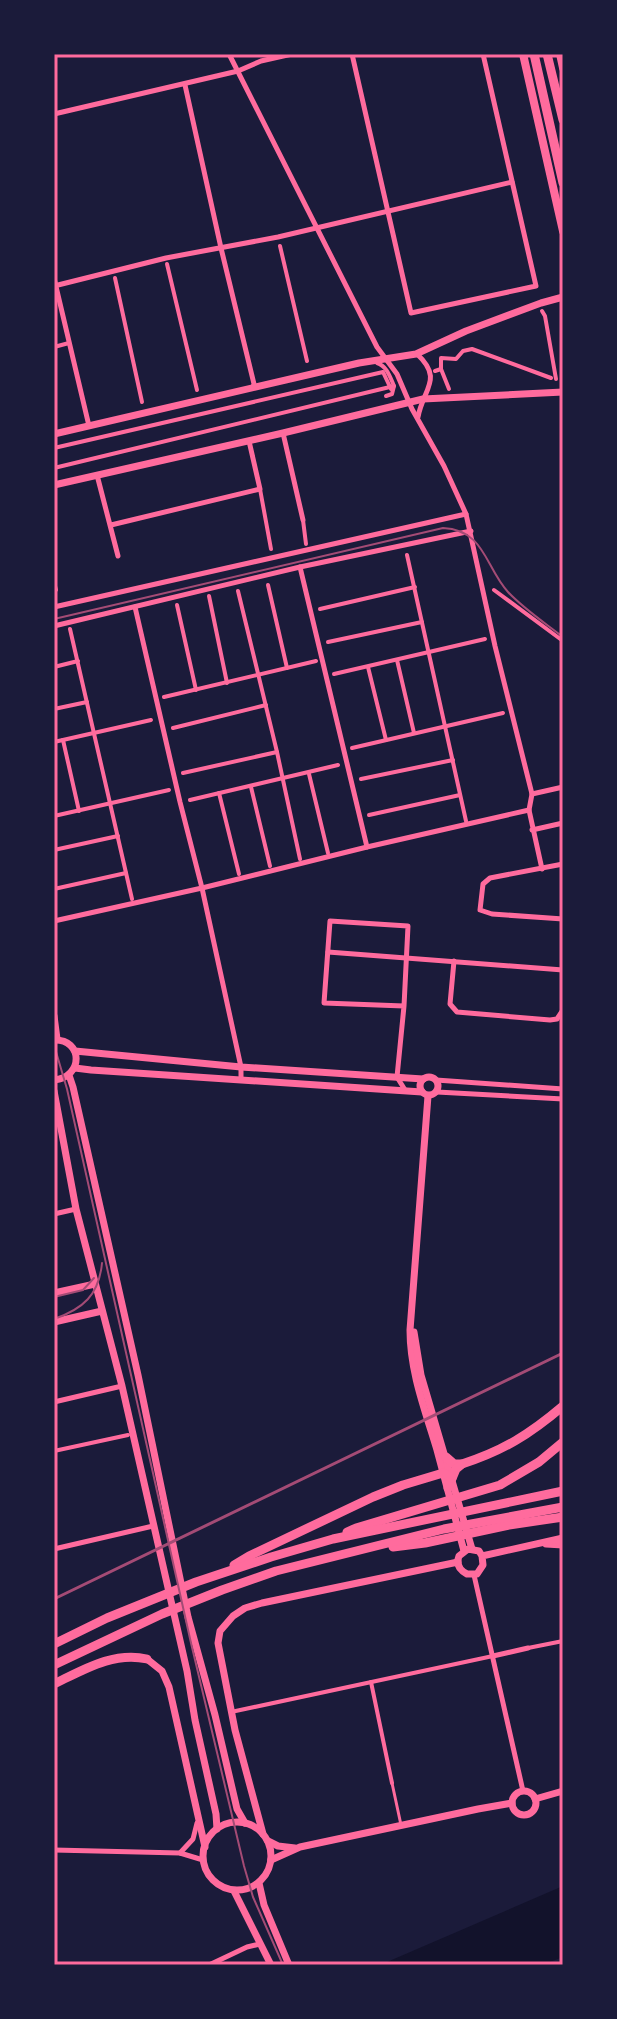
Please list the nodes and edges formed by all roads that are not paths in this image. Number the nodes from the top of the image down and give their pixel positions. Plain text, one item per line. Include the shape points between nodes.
1 (229, 54) edge
2 (292, 54) edge
3 (352, 54) edge
4 (483, 54) edge
5 (523, 54) edge
6 (534, 54) edge
7 (547, 54) edge
8 (560, 54) edge
9 (563, 68) edge
10 (238, 71) junction
11 (185, 85) junction
12 (54, 114) edge
13 (563, 120) edge
14 (512, 182) junction
15 (563, 183) edge
16 (388, 212) junction
17 (317, 227) junction
18 (563, 231) edge
19 (280, 246) dead end
20 (221, 248) junction
21 (167, 264) dead end
22 (115, 278) dead end
23 (55, 283) edge
24 (563, 297) edge
25 (542, 311) dead end
26 (69, 343) junction
27 (54, 347) edge
28 (416, 354) junction
29 (386, 359) junction
30 (307, 361) dead end
31 (377, 363) dead end
32 (253, 387) junction
33 (392, 388) junction
34 (449, 389) dead end
35 (197, 390) dead end
36 (563, 392) edge
37 (386, 396) dead end
38 (423, 399) junction
39 (142, 402) dead end
40 (409, 402) junction
41 (418, 418) junction
42 (89, 426) junction
43 (283, 433) junction
44 (54, 434) edge
45 (249, 440) junction
46 (54, 448) edge
47 (54, 468) edge
48 (97, 475) junction
49 (54, 485) edge
50 (260, 489) junction
51 (466, 514) junction
52 (303, 520) joint
53 (111, 525) junction
54 (471, 531) junction
55 (306, 544) dead end
56 (271, 549) dead end
57 (407, 555) dead end
58 (118, 556) dead end
59 (300, 567) junction
60 (54, 582) edge
61 (268, 585) dead end
62 (415, 587) junction
63 (56, 590) dead end
64 (494, 590) dead end
65 (238, 591) dead end
66 (209, 596) dead end
67 (177, 605) dead end
68 (54, 607) edge
69 (135, 607) junction
70 (320, 609) dead end
71 (422, 622) junction
72 (54, 626) edge
73 (70, 629) dead end
74 (485, 639) dead end
75 (563, 641) edge
76 (328, 642) dead end
77 (429, 652) junction
78 (397, 660) junction
79 (78, 661) junction
80 (316, 661) dead end
81 (54, 667) edge
82 (368, 667) junction
83 (287, 669) junction
84 (334, 674) dead end
85 (259, 675) junction
86 (227, 683) junction
87 (196, 690) junction
88 (164, 697) dead end
89 (87, 701) junction
90 (266, 705) junction
91 (54, 709) edge
92 (503, 713) dead end
93 (151, 720) dead end
94 (445, 726) junction
95 (173, 728) dead end
96 (94, 733) junction
97 (414, 733) junction
98 (63, 740) junction
99 (386, 740) junction
100 (54, 742) edge
101 (352, 748) dead end
102 (277, 752) junction
103 (453, 760) junction
104 (338, 765) dead end
105 (309, 772) junction
106 (183, 773) dead end
107 (283, 779) junction
108 (361, 779) dead end
109 (250, 786) junction
110 (563, 787) edge
111 (169, 790) dead end
112 (219, 793) junction
113 (532, 794) junction
114 (460, 795) junction
115 (190, 800) dead end
116 (110, 804) junction
117 (529, 810) junction
118 (79, 811) junction
119 (369, 815) dead end
120 (54, 816) edge
121 (466, 821) dead end
122 (563, 823) edge
123 (532, 830) junction
124 (118, 836) junction
125 (367, 847) junction
126 (54, 850) edge
127 (328, 853) dead end
128 (300, 859) dead end
129 (563, 864) edge
130 (270, 866) dead end
131 (542, 869) junction
132 (126, 873) junction
133 (239, 874) dead end
134 (202, 888) junction
135 (54, 889) edge
136 (132, 899) dead end
137 (563, 919) edge
138 (54, 921) edge
139 (328, 952) junction
140 (407, 957) junction
141 (454, 961) junction
142 (563, 970) edge
143 (404, 1006) junction
144 (563, 1010) edge
145 (54, 1016) edge
146 (56, 1039) edge
147 (75, 1051) junction
148 (241, 1067) junction
149 (75, 1068) junction
150 (69, 1075) junction
151 (397, 1077) junction
152 (423, 1079) junction
153 (54, 1080) edge
154 (436, 1080) junction
155 (243, 1081) junction
156 (563, 1089) edge
157 (54, 1091) edge
158 (406, 1091) junction
159 (429, 1093) junction
160 (563, 1099) edge
161 (76, 1209) junction
162 (54, 1214) edge
163 (95, 1284) junction
164 (54, 1293) edge
165 (102, 1311) junction
166 (411, 1314) junction
167 (54, 1322) edge
168 (122, 1386) junction
169 (54, 1402) edge
170 (563, 1406) edge
171 (128, 1435) dead end
172 (563, 1442) edge
173 (54, 1451) edge
174 (446, 1457) junction
175 (462, 1464) junction
176 (448, 1480) junction
177 (563, 1491) edge
178 (563, 1507) edge
179 (563, 1517) edge
180 (505, 1521) junction
181 (153, 1526) junction
182 (563, 1538) edge
183 (333, 1539) junction
184 (540, 1544) junction
185 (563, 1545) edge
186 (54, 1549) edge
187 (468, 1550) junction
188 (482, 1556) junction
189 (458, 1562) junction
190 (220, 1573) junction
191 (474, 1575) junction
192 (563, 1641) edge
193 (54, 1644) edge
194 (528, 1648) joint
195 (493, 1656) junction
196 (147, 1659) joint
197 (54, 1665) edge
198 (371, 1682) junction
199 (54, 1684) edge
200 (231, 1712) junction
201 (392, 1783) joint
202 (523, 1791) junction
203 (563, 1791) edge
204 (535, 1799) junction
205 (512, 1803) junction
206 (198, 1818) junction
207 (245, 1823) junction
208 (401, 1825) junction
209 (217, 1829) junction
210 (266, 1837) junction
211 (205, 1847) junction
212 (297, 1848) junction
213 (54, 1850) edge
214 (180, 1853) junction
215 (203, 1860) junction
216 (271, 1860) junction
217 (259, 1883) junction
218 (234, 1891) junction
219 (260, 1944) junction
220 (270, 1963) edge
221 (209, 1965) edge
222 (289, 1965) edge

1 - 10 street
2 - 10 street
3 - 16 street
4 - 14 street
5 - 18 main road
6 - 15 highway
7 - 13 highway
8 - 9 main road
10 - 11 street
10 - 17 street
11 - 12 street
11 - 20 street
14 - 16 street
14 - 16 street via 536,286 411,313
16 - 17 street
17 - 20 street
17 - 29 street
19 - 30 street
20 - 23 street
20 - 32 street
21 - 35 street
22 - 39 street
23 - 26 street
24 - 28 street
25 - 34 street via 553,379 472,349 456,359 441,358 438,370
26 - 27 street
26 - 42 street
28 - 29 street
28 - 38 street via 431,377
29 - 32 street
29 - 40 street
31 - 33 street via 386,369
32 - 42 street
33 - 37 street
33 - 46 street via 383,372
33 - 47 street
36 - 38 street
38 - 40 street
38 - 41 street
40 - 41 street
40 - 43 street
41 - 51 street
42 - 44 street
43 - 45 street
43 - 52 street
45 - 48 street
45 - 50 street
48 - 49 street
48 - 53 street
50 - 53 street
50 - 56 street
51 - 54 street
51 - 68 street
52 - 55 street
53 - 58 street
54 - 59 street
54 - 113 street
57 - 62 street
59 - 69 street
59 - 125 street
60 - 63 street
61 - 83 street
62 - 70 street
62 - 71 street
64 - 75 street
65 - 85 street
66 - 86 street
67 - 87 street
69 - 72 street
69 - 134 street
71 - 76 street
71 - 77 street
73 - 79 street
74 - 77 street
77 - 78 street
77 - 94 street
78 - 82 street
78 - 97 street
79 - 81 street
79 - 89 street
80 - 83 street
82 - 84 street
82 - 99 street
83 - 85 street
85 - 86 street
85 - 90 street
86 - 87 street
87 - 88 street
89 - 91 street
89 - 96 street
90 - 95 street
90 - 102 street
92 - 94 street
93 - 96 street
94 - 97 street
94 - 103 street
96 - 98 street
96 - 116 street
97 - 99 street
98 - 100 street
98 - 118 street
99 - 101 street
102 - 106 street
102 - 107 street
103 - 108 street
103 - 114 street
104 - 105 street
105 - 107 street
105 - 127 street
107 - 109 street
107 - 128 street
109 - 112 street
109 - 130 street
110 - 113 street
111 - 116 street
112 - 115 street
112 - 133 street
113 - 117 street
114 - 119 street
114 - 121 street
116 - 118 street
116 - 124 street
117 - 123 street
117 - 125 street
118 - 120 street
122 - 123 street
123 - 131 street
124 - 126 street
124 - 132 street
125 - 134 street
129 - 131 street
131 - 137 street via 490,878 483,884 481,912
132 - 135 street
132 - 136 street
134 - 138 street
134 - 148 street
139 - 140 street
139 - 140 street via 330,921 408,926
139 - 143 street via 324,1003
140 - 141 street
140 - 143 street
141 - 142 street
141 - 144 street via 450,1004 457,1012 550,1020
143 - 151 street
145 - 146 street
146 - 147 street
147 - 148 street
147 - 149 street
148 - 151 street
148 - 155 street
149 - 150 street
149 - 155 street
150 - 153 street
150 - 207 street via 188,1617
151 - 152 street
151 - 158 street
152 - 154 street
152 - 159 street via 420,1084
154 - 156 street
154 - 159 street via 439,1087
155 - 158 street
157 - 161 street
158 - 159 street
159 - 160 street
159 - 166 street
161 - 162 street
161 - 163 street
163 - 164 street
163 - 165 street
165 - 167 street
165 - 168 street
166 - 174 street via 421,1375
166 - 176 street via 413,1365
168 - 169 street
168 - 181 street
170 - 175 highway via 507,1447
171 - 173 street
172 - 183 highway via 521,1474 483,1491
174 - 175 highway
174 - 176 street
175 - 176 highway
176 - 187 street
176 - 190 highway via 403,1485
177 - 183 highway
178 - 180 highway
179 - 180 highway
180 - 197 highway via 276,1571 162,1614
181 - 186 street
181 - 209 street
182 - 184 street
183 - 190 highway
184 - 185 street
184 - 188 street
187 - 188 street
187 - 189 street
188 - 191 street via 481,1570
189 - 191 street via 462,1572
189 - 200 street via 245,1608 225,1624 218,1643
190 - 193 highway
191 - 195 street
192 - 194 street
194 - 195 street
195 - 198 street
195 - 202 street
196 - 199 highway via 108,1660
196 - 206 street via 162,1671 169,1687
198 - 200 street
198 - 201 street
200 - 210 street
201 - 208 lane
202 - 204 street
202 - 205 street
203 - 204 street
204 - 205 street via 533,1811 526,1815 518,1814
205 - 208 street
206 - 211 street
206 - 214 street via 193,1839
207 - 209 street
207 - 210 street
208 - 212 street
209 - 211 street
210 - 212 street via 278,1846
210 - 216 street
211 - 215 street
212 - 216 street
213 - 214 street
214 - 215 street
215 - 218 street via 210,1877
216 - 217 street
217 - 218 street
217 - 222 street
218 - 219 street
219 - 220 street
219 - 221 street

